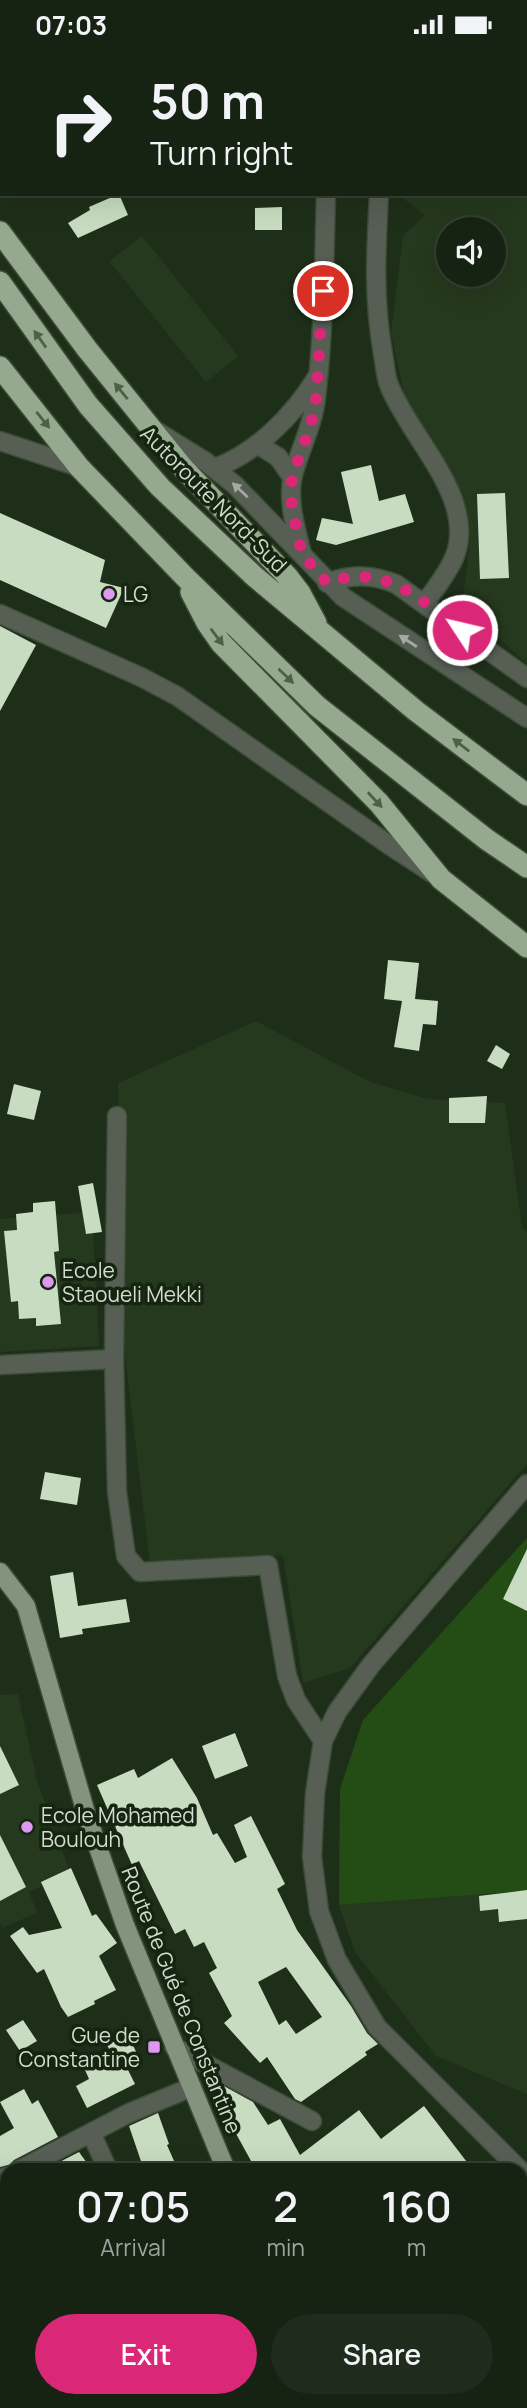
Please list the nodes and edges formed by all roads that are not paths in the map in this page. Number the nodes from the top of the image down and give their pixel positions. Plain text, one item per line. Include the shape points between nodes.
1 (326, 196) edge
2 (379, 196) edge
3 (0, 232) edge
4 (0, 282) edge
5 (0, 367) edge
6 (318, 375) junction
7 (150, 427) junction
8 (0, 441) edge
9 (257, 444) junction
10 (79, 467) junction
11 (215, 468) junction
12 (292, 477) junction
13 (302, 554) junction
14 (185, 577) junction
15 (327, 583) junction
16 (425, 603) junction
17 (0, 614) edge
18 (319, 631) junction
19 (527, 678) edge
20 (527, 718) edge
21 (521, 791) edge
22 (527, 867) edge
23 (441, 879) junction
24 (527, 947) edge
25 (117, 1117) dead end
26 (114, 1359) junction
27 (0, 1365) edge
28 (527, 1484) edge
29 (0, 1572) edge
30 (323, 1741) junction
31 (174, 2047) junction
32 (192, 2087) junction
33 (312, 2121) dead end
34 (90, 2133) junction
35 (32, 2163) edge
36 (105, 2163) edge
37 (223, 2163) edge
38 (513, 2163) edge

1 - 6 street
2 - 16 street via 374,276 388,384 451,492 458,516 460,537 454,558
7 -> 3 highway
18 -> 4 highway, Autoroute Nord-Sud via 160,487 88,405
5 -> 10 highway
6 - 9 street via 303,398
6 - 12 street via 311,425
7 - 11 street
7 - 18 highway via 287,576
8 - 10 street
9 - 11 street
9 - 12 street via 278,457
10 - 14 highway
13 -> 11 street
12 - 13 street via 292,508
13 - 15 street
14 -> 22 highway via 317,706
14 -> 23 highway via 194,602 221,643 379,803
15 - 16 street via 344,577 379,577
20 -> 15 street via 359,610
16 - 19 street
17 - 23 street via 177,696
21 -> 18 highway, Autoroute Nord-Sud
23 - 24 highway
25 - 26 street
26 - 27 street
26 - 30 street via 117,1492 126,1556 140,1572 268,1565 287,1676 296,1700
28 - 30 street via 371,1665 337,1712
29 - 31 main road, Route de Gué de Constantine via 26,1606 86,1813
30 - 38 street via 312,1857 319,1911 337,1960 377,2027
31 - 32 main road, Route de Gué de Constantine
31 - 33 street
32 - 34 street
32 - 37 main road, Route de Gué de Constantine
34 - 35 street
34 - 36 street

